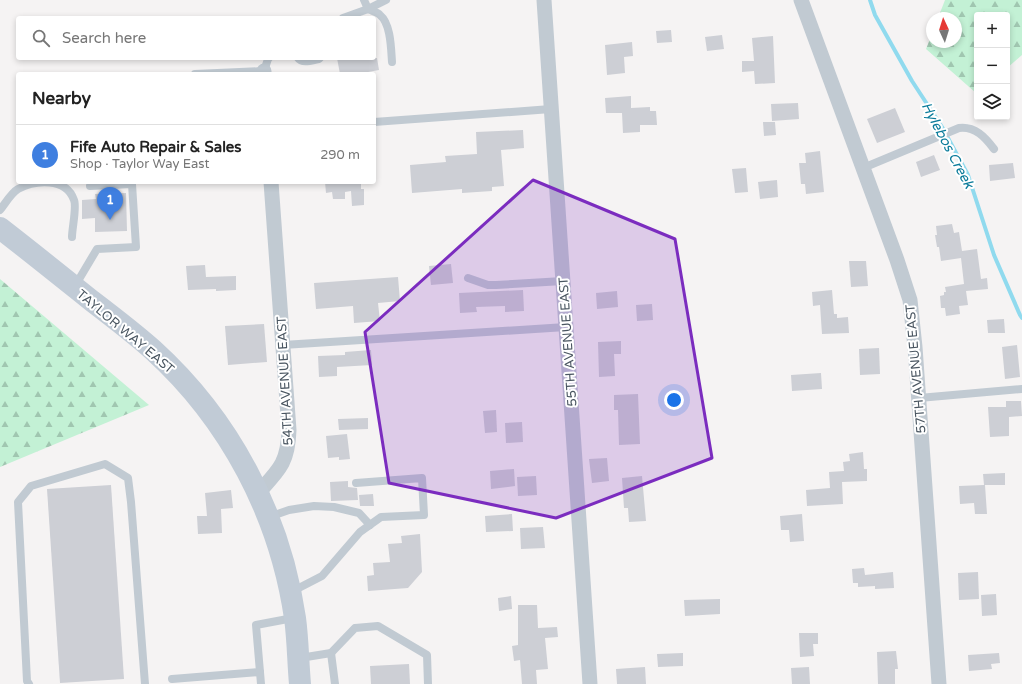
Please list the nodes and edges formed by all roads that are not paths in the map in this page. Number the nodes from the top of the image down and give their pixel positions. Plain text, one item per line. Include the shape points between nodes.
1 (364, 0) edge
2 (386, 0) edge
3 (544, 0) edge
4 (801, 0) edge
5 (368, 9) junction
6 (349, 16) edge
7 (299, 60) edge
8 (314, 60) edge
9 (392, 62) dead end
10 (266, 68) edge
11 (219, 72) edge
12 (551, 109) junction
13 (376, 122) edge
14 (994, 150) dead end
15 (863, 168) junction
16 (31, 184) edge
17 (57, 184) edge
18 (271, 184) edge
19 (90, 186) dead end
20 (0, 210) edge
21 (0, 228) edge
22 (72, 236) dead end
23 (468, 278) dead end
24 (563, 281) junction
25 (75, 287) junction
26 (566, 327) junction
27 (283, 345) junction
28 (1022, 389) edge
29 (919, 398) junction
30 (356, 483) dead end
31 (258, 493) junction
32 (268, 517) junction
33 (370, 525) junction
34 (290, 592) junction
35 (295, 618) junction
36 (331, 653) junction
37 (298, 659) junction
38 (260, 672) junction
39 (172, 679) dead end
40 (29, 684) edge
41 (145, 684) edge
42 (261, 684) edge
43 (300, 684) edge
44 (335, 684) edge
45 (428, 684) edge
46 (590, 684) edge
47 (939, 684) edge

1 - 5 lane
2 - 5 lane
3 - 12 street, 55TH AVENUE EAST
4 - 15 street, 57TH AVENUE EAST
5 - 6 lane
5 - 9 lane via 381,15 386,24
7 - 8 lane
10 - 11 lane
12 - 13 lane
12 - 24 street, 55TH AVENUE EAST
14 - 15 lane via 988,140 974,129 966,127 955,129
15 - 29 street, 57TH AVENUE EAST via 910,300
16 - 20 lane via 16,190
17 - 22 lane via 69,190 75,201
18 - 27 street, 54TH AVENUE EAST
19 - 25 lane via 132,184 136,247 97,249
21 - 25 main road, TAYLOR WAY EAST
23 - 24 lane via 496,286
24 - 26 street, 55TH AVENUE EAST
25 - 31 main road, TAYLOR WAY EAST via 154,350 194,392 229,440
26 - 27 lane
26 - 46 street, 55TH AVENUE EAST
27 - 31 street, 54TH AVENUE EAST via 289,430 287,454 277,472
28 - 29 lane
29 - 47 street, 57TH AVENUE EAST
30 - 33 lane via 422,478 424,515 381,517
31 - 32 main road
32 - 33 lane via 314,506 334,507 359,513
32 - 34 main road
33 - 34 lane via 360,532 322,576
34 - 35 main road
35 - 37 main road
35 - 38 lane via 256,625
36 - 37 lane
36 - 44 lane
36 - 45 lane via 355,628 378,626 427,655
37 - 43 main road
38 - 39 lane
38 - 42 lane
40 - 41 lane via 18,502 31,486 105,464 128,478

